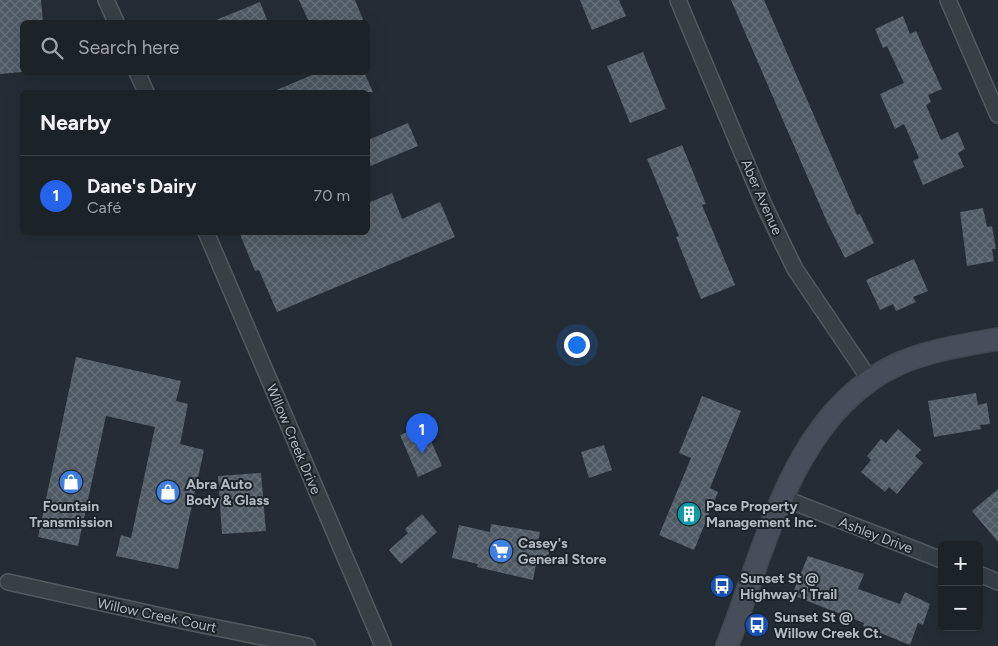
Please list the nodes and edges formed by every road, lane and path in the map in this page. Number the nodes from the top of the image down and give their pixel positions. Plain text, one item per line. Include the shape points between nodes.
1 (106, 0) edge
2 (678, 0) edge
3 (948, 0) edge
4 (115, 20) edge
5 (138, 75) edge
6 (145, 90) edge
7 (998, 115) edge
8 (207, 235) edge
9 (998, 339) edge
10 (870, 380) junction
11 (782, 498) junction
12 (938, 558) edge
13 (983, 576) edge
14 (8, 582) dead end
15 (998, 582) edge
16 (307, 646) edge
17 (383, 646) edge
18 (727, 646) edge

1 - 4 street
2 - 10 street, Aber Avenue via 764,204 795,269
3 - 7 street
5 - 6 street
8 - 17 street, Willow Creek Drive
9 - 10 street via 927,354 898,364
10 - 11 street via 834,413 814,437
11 - 12 street, Ashley Drive
11 - 18 street
13 - 15 street
14 - 16 street, Willow Creek Court

